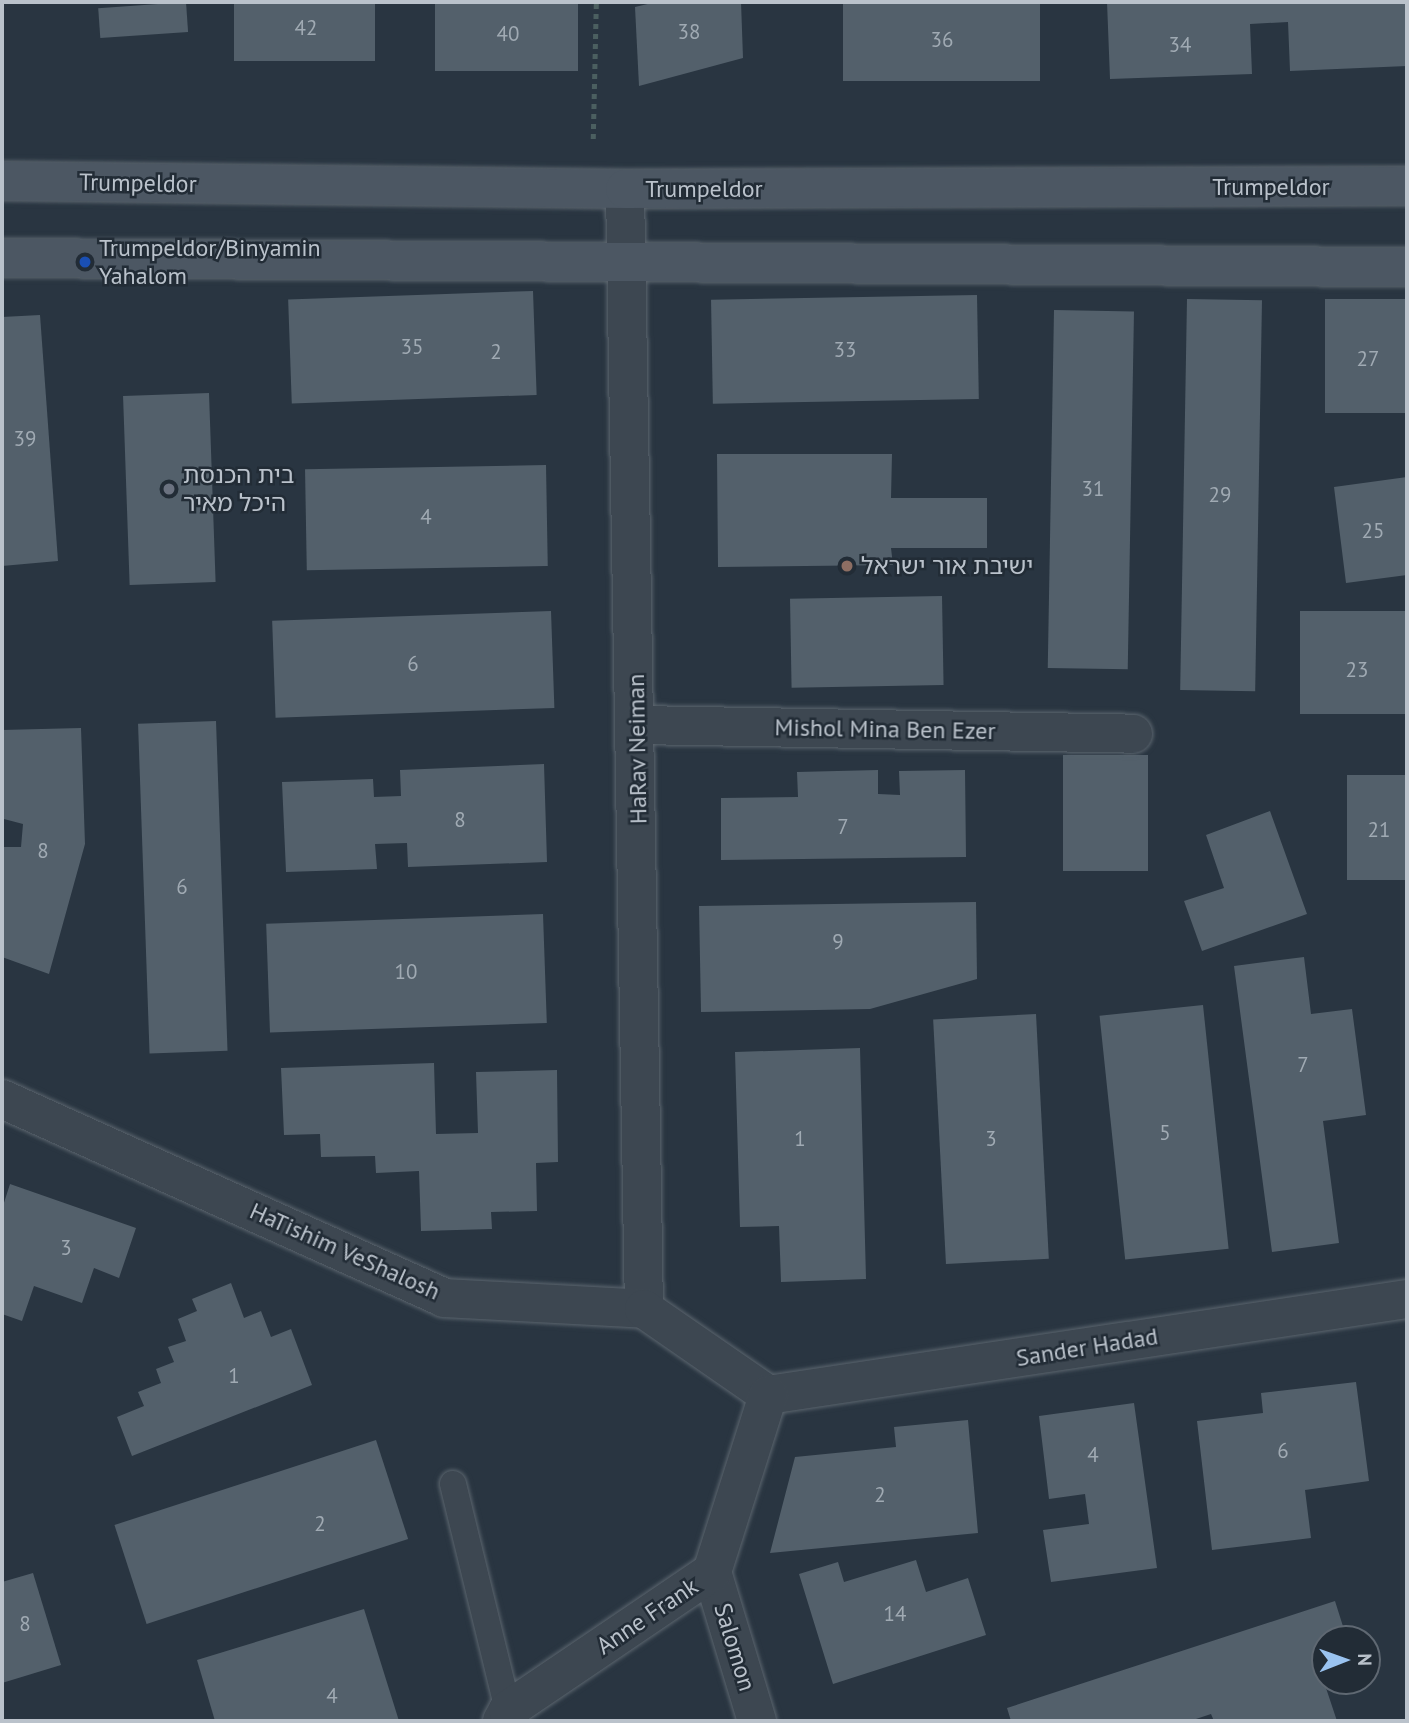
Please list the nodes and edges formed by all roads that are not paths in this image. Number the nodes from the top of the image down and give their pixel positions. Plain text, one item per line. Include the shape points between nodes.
1 (2, 181) edge
2 (1407, 186) edge
3 (609, 189) junction
4 (2, 258) edge
5 (627, 266) junction
6 (1407, 267) edge
7 (637, 724) junction
8 (1133, 734) dead end
9 (2, 1099) edge
10 (1407, 1299) edge
11 (644, 1308) junction
12 (768, 1395) junction
13 (453, 1483) dead end
14 (712, 1572) junction
15 (505, 1716) edge
16 (757, 1721) edge

1 - 3 main road, Trumpeldor
2 - 3 main road, Trumpeldor
3 - 5 street, HaRav Neiman
4 - 5 main road
5 - 6 main road
5 - 7 street, HaRav Neiman
7 - 8 street, Mishol Mina Ben Ezer
7 - 11 street, HaRav Neiman
9 - 11 street, HaTishim VeShalosh via 444,1298
10 - 12 street, Sander Hadad
11 - 12 street
12 - 14 street, Anne Frank
13 - 15 lane
14 - 15 street, Anne Frank
14 - 16 street, Salomon

